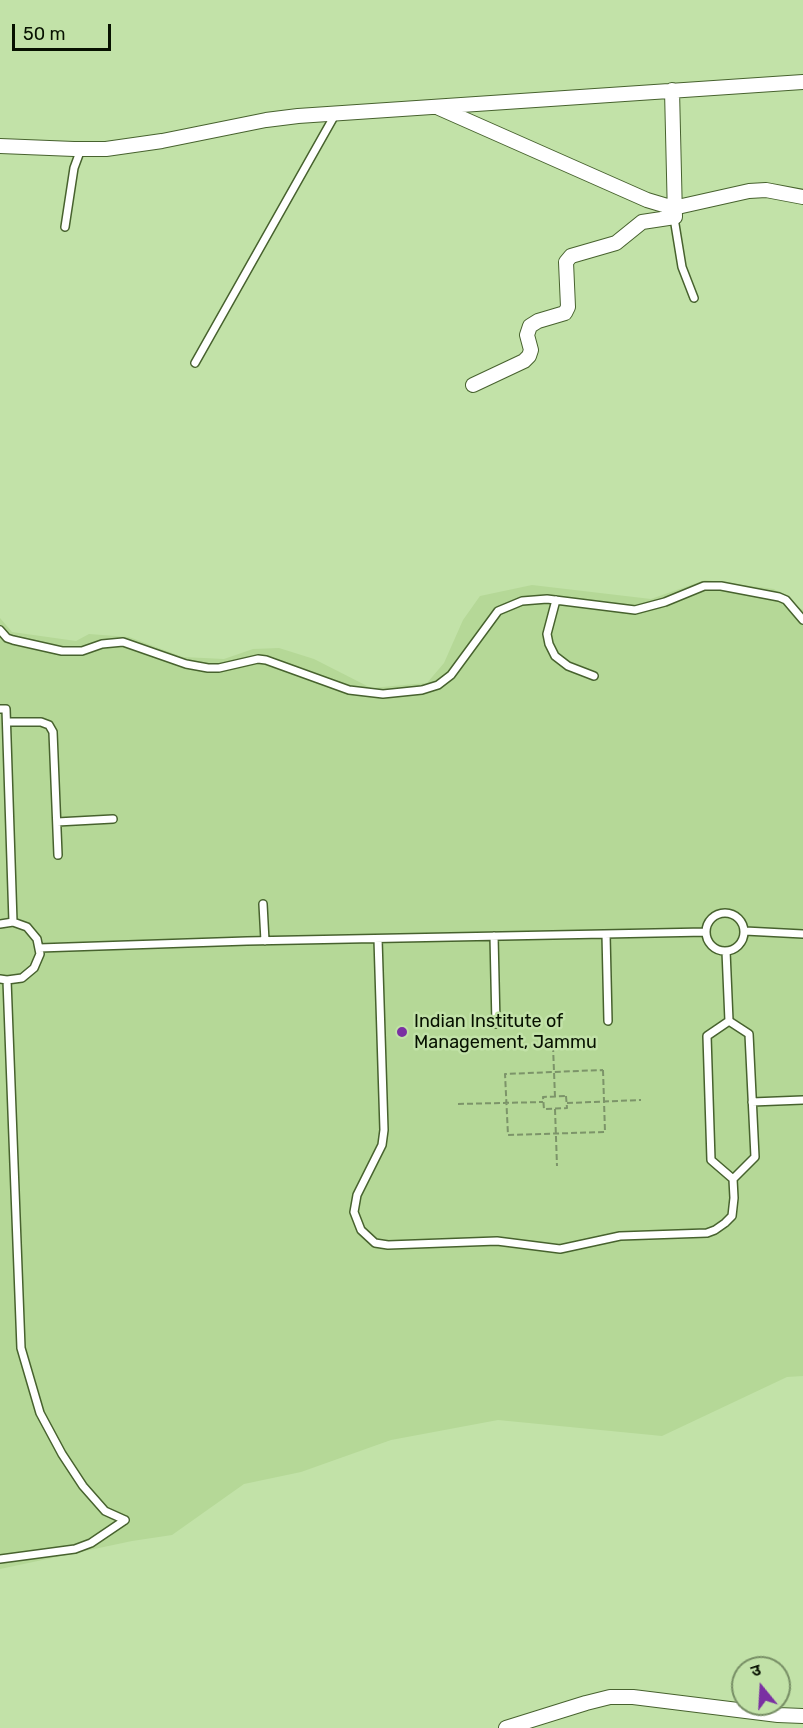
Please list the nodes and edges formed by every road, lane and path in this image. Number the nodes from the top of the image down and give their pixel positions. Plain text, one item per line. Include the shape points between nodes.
1 (803, 82) edge
2 (672, 90) junction
3 (438, 107) junction
4 (336, 113) junction
5 (0, 146) edge
6 (81, 149) junction
7 (803, 197) edge
8 (674, 212) junction
9 (65, 227) dead end
10 (694, 298) dead end
11 (195, 363) dead end
12 (473, 385) dead end
13 (556, 600) junction
14 (803, 620) edge
15 (0, 630) edge
16 (594, 676) dead end
17 (0, 709) edge
18 (7, 722) junction
19 (0, 774) edge
20 (9, 774) junction
21 (113, 819) dead end
22 (57, 822) junction
23 (58, 855) dead end
24 (264, 904) dead end
25 (13, 922) junction
26 (0, 924) edge
27 (745, 931) junction
28 (706, 932) junction
29 (606, 934) junction
30 (803, 934) edge
31 (494, 936) junction
32 (378, 939) junction
33 (265, 941) junction
34 (39, 948) junction
35 (726, 951) junction
36 (4, 980) edge
37 (608, 1021) dead end
38 (729, 1021) junction
39 (496, 1024) dead end
40 (553, 1046) dead end
41 (554, 1072) junction
42 (555, 1097) junction
43 (641, 1100) dead end
44 (803, 1100) edge
45 (604, 1101) junction
46 (543, 1102) junction
47 (752, 1102) junction
48 (506, 1103) junction
49 (567, 1103) junction
50 (458, 1104) dead end
51 (555, 1109) junction
52 (556, 1134) junction
53 (557, 1166) dead end
54 (733, 1179) junction
55 (0, 1559) edge
56 (803, 1716) edge
57 (506, 1728) edge

1 - 2 street
2 - 3 street
2 - 8 street
3 - 4 street
3 - 8 street
4 - 6 street via 266,120 130,146
4 - 11 lane
5 - 6 street
6 - 9 lane via 74,168
7 - 8 street via 758,190
8 - 10 lane via 682,267
8 - 12 street via 642,222 616,243 571,256 566,266 567,309 530,326 527,335 531,350 524,361
13 - 14 lane via 635,610 704,586 721,586 779,597
13 - 15 lane via 522,601 498,611 451,675 438,685 383,694 349,690 266,660 207,668 123,642 62,651 7,638
13 - 16 lane via 547,634 555,656
17 - 18 lane via 6,709
18 - 20 lane
18 - 22 lane via 41,722 53,732
19 - 20 lane
20 - 25 lane
21 - 22 lane
22 - 23 lane
24 - 33 lane
25 - 26 lane
25 - 34 lane via 27,927
27 - 28 lane via 739,917 725,912 711,918
27 - 30 lane
27 - 35 lane via 740,945
28 - 29 lane
28 - 35 lane via 712,946
29 - 31 lane
29 - 37 lane
31 - 32 lane
31 - 39 lane
32 - 33 lane
32 - 54 lane via 384,1130 357,1195 354,1212 361,1230 375,1243 497,1241 560,1249 620,1236 706,1233 732,1216
33 - 34 lane
34 - 36 lane via 38,962 29,974
35 - 38 lane
36 - 55 lane via 21,1348 40,1413 62,1454 105,1511 125,1520 75,1549
38 - 47 lane via 749,1034
38 - 54 lane via 707,1036 711,1160
40 - 41 path
41 - 42 path
41 - 45 path via 603,1070
41 - 48 path via 506,1074
42 - 46 path via 543,1097
42 - 49 path via 566,1096
43 - 45 path
44 - 47 lane
45 - 49 path
45 - 52 path via 605,1132
46 - 48 path
46 - 51 path via 544,1109
47 - 54 lane via 755,1157
48 - 50 path
48 - 52 path via 508,1135
49 - 51 path via 567,1108
51 - 52 path
52 - 53 path
56 - 57 street via 610,1697

